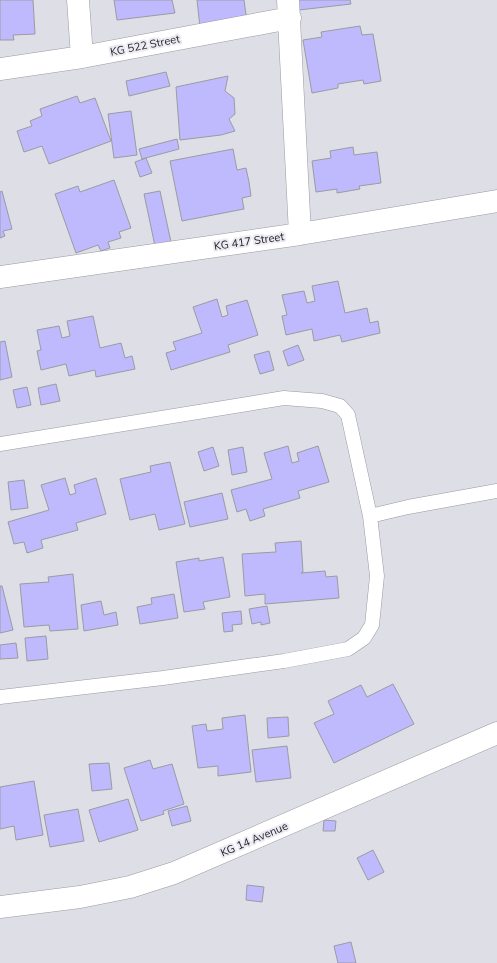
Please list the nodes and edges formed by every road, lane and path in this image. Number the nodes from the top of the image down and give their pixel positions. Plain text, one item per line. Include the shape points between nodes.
1 (78, 0) edge
2 (289, 9) edge
3 (82, 57) junction
4 (0, 69) edge
5 (497, 201) edge
6 (300, 234) junction
7 (0, 277) edge
8 (0, 444) edge
9 (497, 491) edge
10 (370, 516) junction
11 (0, 696) edge
12 (497, 733) edge
13 (0, 907) edge

1 - 3 street
2 - 3 street, KG 522 Street
2 - 6 street
3 - 4 street, KG 522 Street
5 - 6 street, KG 417 Street
6 - 7 street, KG 417 Street
8 - 10 lane via 284,398 322,401 340,406 348,415
9 - 10 lane
10 - 11 lane via 377,576 372,624 364,638 348,649 171,677
12 - 13 street, KG 14 Avenue via 174,873 130,887 80,897

